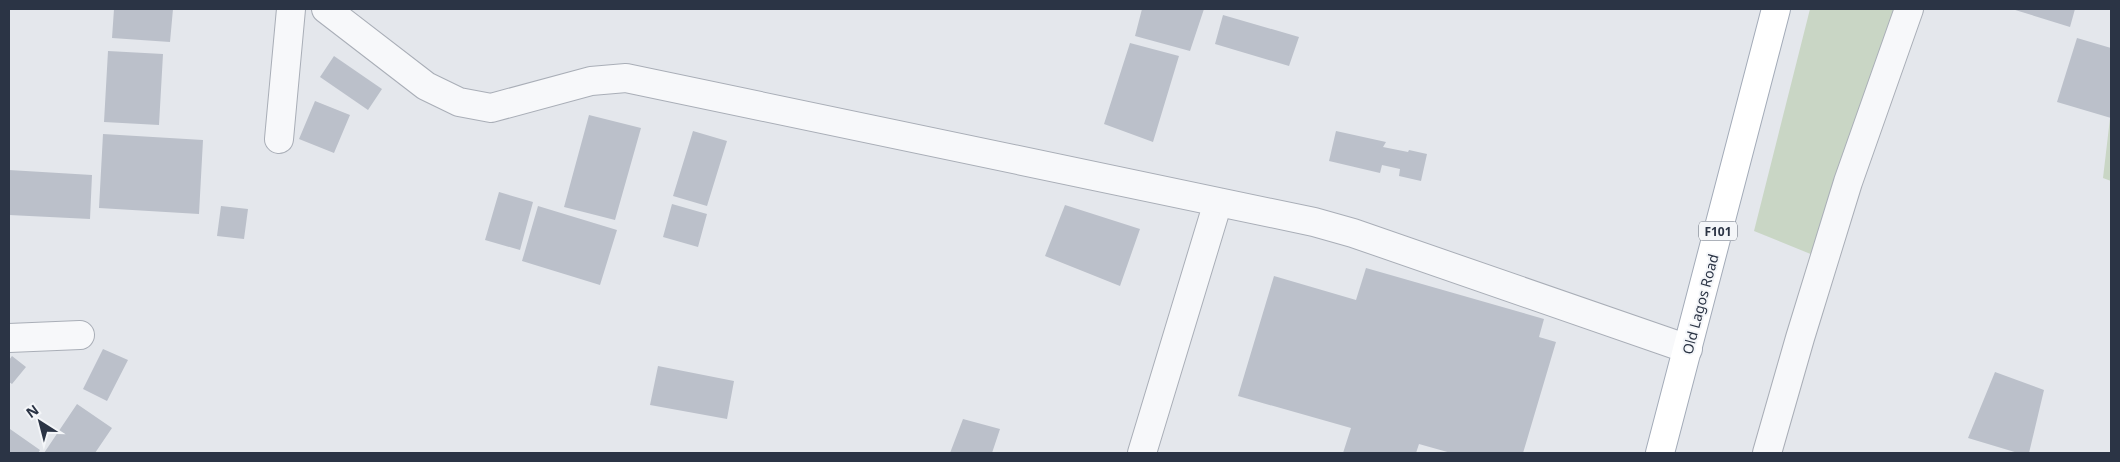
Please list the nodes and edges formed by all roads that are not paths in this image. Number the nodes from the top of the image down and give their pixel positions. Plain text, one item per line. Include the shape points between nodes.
1 (291, 9) edge
2 (326, 9) edge
3 (1776, 9) edge
4 (1910, 9) edge
5 (279, 139) dead end
6 (1218, 202) junction
7 (80, 335) dead end
8 (9, 338) edge
9 (1688, 349) junction
10 (1142, 453) edge
11 (1660, 453) edge
12 (1768, 453) edge

1 - 5 street
2 - 6 street via 426,86 459,102 491,108 591,81 626,78
3 - 9 main road, Old Lagos Road / F101
4 - 12 street via 1848,182
6 - 9 street via 1353,233
6 - 10 street
7 - 8 street
9 - 11 main road, Old Lagos Road / F101

